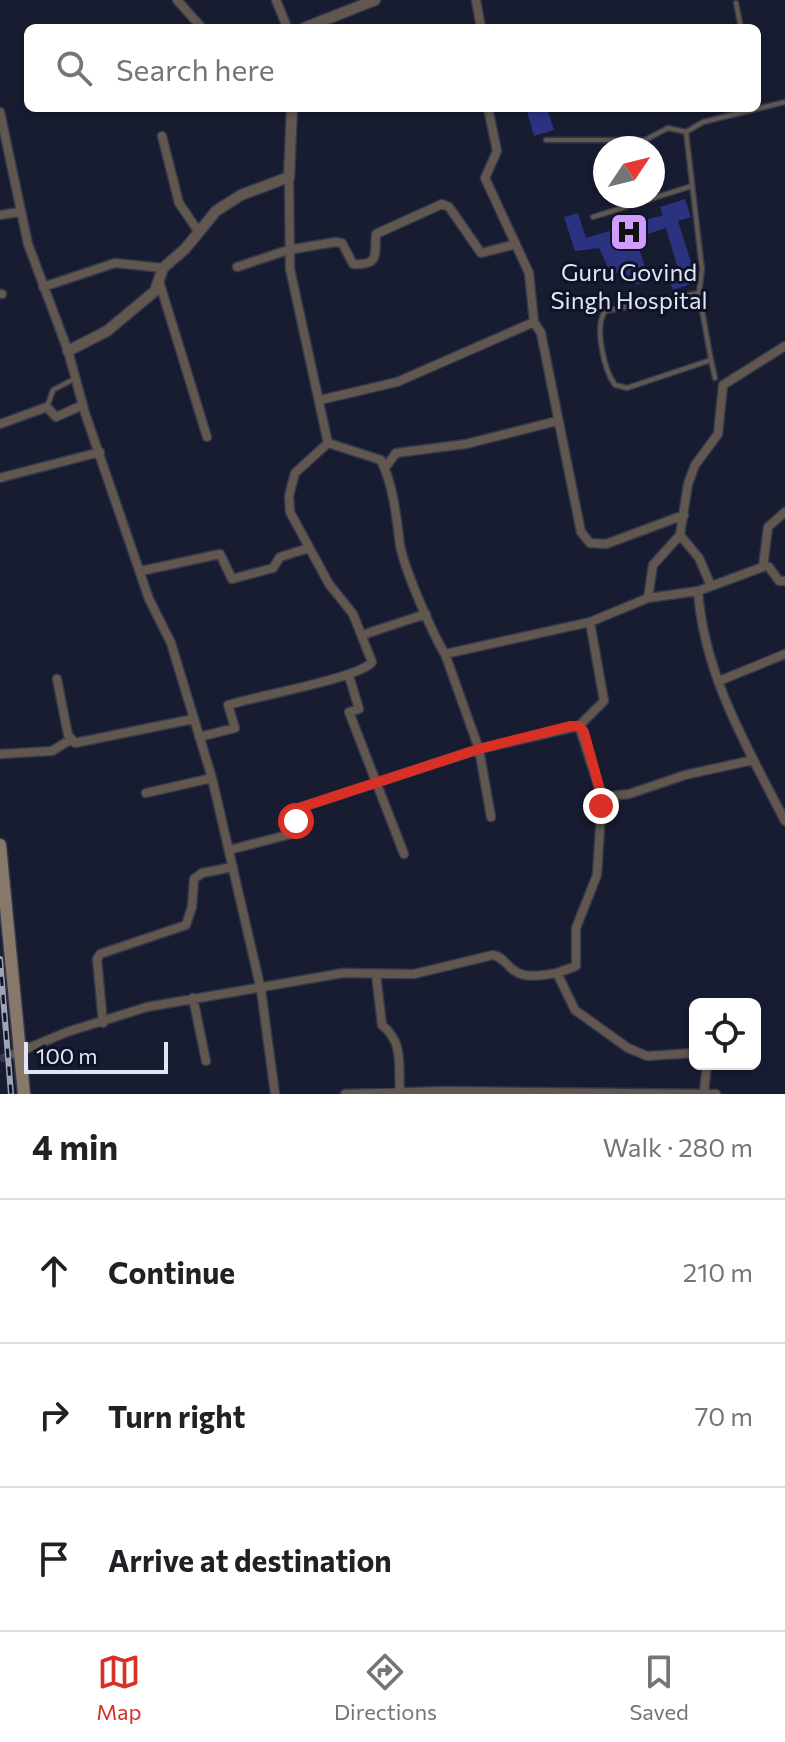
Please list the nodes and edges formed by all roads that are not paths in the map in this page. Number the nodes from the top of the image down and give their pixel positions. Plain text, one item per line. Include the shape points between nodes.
1 (177, 0) edge
2 (276, 0) edge
3 (375, 0) edge
4 (476, 0) edge
5 (736, 3) dead end
6 (198, 24) edge
7 (283, 24) edge
8 (314, 24) edge
9 (480, 24) edge
10 (740, 24) edge
11 (785, 102) edge
12 (761, 105) edge
13 (0, 112) edge
14 (292, 112) edge
15 (489, 112) edge
16 (735, 112) edge
17 (686, 132) junction
18 (162, 136) dead end
19 (546, 140) dead end
20 (289, 177) junction
21 (692, 186) junction
22 (19, 212) junction
23 (0, 215) edge
24 (593, 217) dead end
25 (198, 231) junction
26 (516, 244) junction
27 (288, 250) junction
28 (237, 267) dead end
29 (163, 268) junction
30 (159, 281) junction
31 (43, 287) junction
32 (699, 293) junction
33 (534, 322) junction
34 (785, 346) edge
35 (68, 351) junction
36 (711, 360) junction
37 (75, 378) junction
38 (715, 378) dead end
39 (320, 400) junction
40 (83, 405) junction
41 (47, 407) junction
42 (557, 421) junction
43 (0, 424) edge
44 (207, 437) dead end
45 (327, 438) junction
46 (100, 452) junction
47 (385, 468) junction
48 (0, 478) edge
49 (785, 512) edge
50 (684, 515) junction
51 (680, 535) junction
52 (309, 548) junction
53 (769, 567) dead end
54 (141, 571) junction
55 (785, 581) edge
56 (711, 586) junction
57 (698, 591) junction
58 (648, 598) junction
59 (426, 614) junction
60 (590, 622) junction
61 (362, 635) junction
62 (445, 654) junction
63 (785, 654) edge
64 (349, 676) junction
65 (57, 679) dead end
66 (719, 681) junction
67 (193, 719) junction
68 (579, 726) junction
69 (199, 737) junction
70 (70, 740) junction
71 (479, 749) junction
72 (0, 754) edge
73 (753, 760) junction
74 (212, 778) junction
75 (376, 785) junction
76 (146, 793) dead end
77 (602, 797) junction
78 (491, 817) dead end
79 (785, 821) edge
80 (0, 845) edge
81 (229, 850) junction
82 (404, 854) dead end
83 (233, 867) junction
84 (557, 973) junction
85 (376, 974) junction
86 (261, 990) junction
87 (193, 998) junction
88 (103, 1023) junction
89 (689, 1053) edge
90 (18, 1054) junction
91 (206, 1061) dead end
92 (706, 1070) edge
93 (400, 1092) junction
94 (704, 1092) junction
95 (374, 1093) edge
96 (495, 1093) edge
97 (574, 1093) edge
98 (661, 1093) edge
99 (24, 1094) edge
100 (275, 1094) edge
101 (345, 1094) edge
102 (716, 1094) edge

1 - 6 street
2 - 7 street
3 - 8 street
4 - 9 street
5 - 10 lane
11 - 12 lane
13 - 22 street
14 - 20 street
15 - 26 street via 497,151 485,178
16 - 17 lane
17 - 19 lane via 668,128 645,140
17 - 21 lane
18 - 25 street via 179,203
20 - 25 street via 231,200
20 - 27 street
21 - 24 lane
21 - 32 lane via 702,269
22 - 23 street
22 - 31 street
25 - 29 street
26 - 27 street via 481,253 442,204 376,234 378,253 359,265 353,264 342,243
26 - 33 street via 530,279
27 - 28 street
27 - 39 street
29 - 30 street
29 - 31 street via 115,263
30 - 35 street via 155,291 107,331
30 - 44 street
31 - 35 street
32 - 36 lane
32 - 36 lane via 605,311 600,324 604,352 610,378 621,388
33 - 39 street via 397,382
33 - 42 street via 541,333
34 - 50 street via 723,385 718,434 695,465
35 - 37 street
36 - 38 lane
37 - 40 street
37 - 41 lane via 53,390
39 - 45 street
40 - 41 street via 56,417
40 - 46 street
41 - 43 street
42 - 47 street via 466,444 396,453
42 - 50 street via 581,532 590,543 606,544
45 - 47 street via 376,456
45 - 52 street via 299,468 289,496 290,512
46 - 48 street
46 - 54 street
47 - 59 street via 400,548
49 - 56 street via 768,527 763,567
50 - 51 street
51 - 56 street via 699,558
51 - 58 street via 653,565
52 - 54 street via 280,557 273,568 232,579 220,554
52 - 61 street
53 - 55 street
54 - 67 street via 171,643
56 - 57 street
57 - 58 street
57 - 66 street via 703,641
58 - 60 street
59 - 61 street
59 - 62 street
60 - 62 street
60 - 68 street via 604,701
61 - 64 street via 372,662
62 - 71 street
63 - 66 street
64 - 69 street via 228,705 235,728
64 - 75 street via 359,709 349,712
65 - 70 street
66 - 73 street
67 - 69 street
67 - 70 street via 88,741
68 - 71 street
68 - 77 street
69 - 74 street
70 - 72 street via 52,751
71 - 75 street
71 - 78 street
73 - 77 street
73 - 79 street
74 - 76 street
74 - 81 street
75 - 81 street via 299,808 295,833
75 - 82 street
77 - 84 street via 597,875 576,928 577,961 571,970
80 - 90 main road
81 - 83 street
83 - 86 street
83 - 88 street via 194,879 186,925 100,954
84 - 85 street via 524,975 493,955 414,974
84 - 89 street via 575,1010 628,1048 647,1056
85 - 86 street via 343,973
85 - 93 street via 382,1025 398,1043
86 - 87 street
86 - 100 street
87 - 88 street
87 - 91 street
88 - 90 street
90 - 99 main road
92 - 94 street
93 - 95 street
93 - 96 street
94 - 98 street
94 - 102 street
95 - 101 street
96 - 97 street
97 - 98 street

